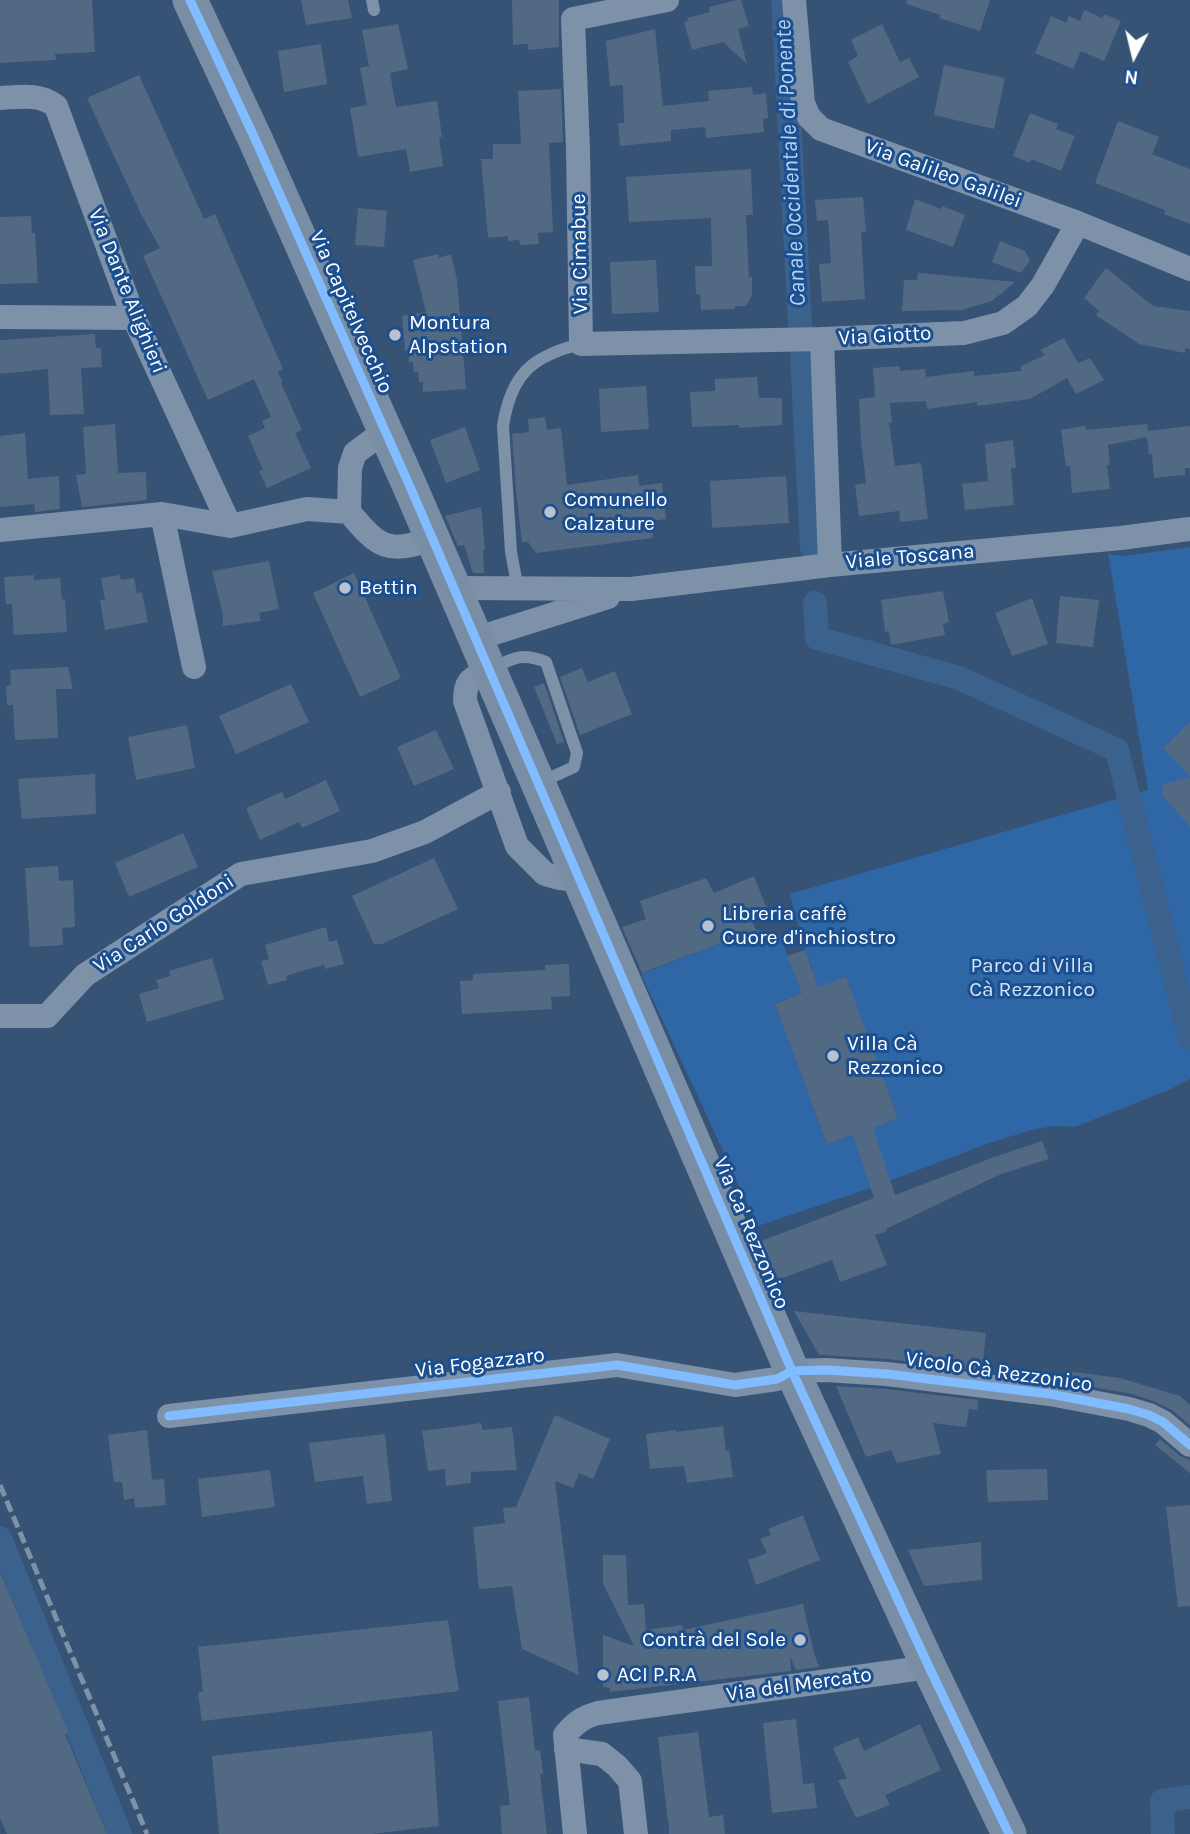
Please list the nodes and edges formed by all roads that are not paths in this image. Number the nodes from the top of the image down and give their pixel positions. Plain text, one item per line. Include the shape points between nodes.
1 (190, 0) edge
2 (667, 0) edge
3 (794, 0) edge
4 (0, 98) edge
5 (1077, 223) junction
6 (1190, 269) edge
7 (0, 317) edge
8 (134, 318) junction
9 (822, 339) junction
10 (581, 344) junction
11 (385, 431) junction
12 (349, 512) junction
13 (162, 514) junction
14 (230, 526) junction
15 (1190, 529) edge
16 (0, 530) edge
17 (432, 539) junction
18 (830, 565) junction
19 (454, 587) junction
20 (518, 589) junction
21 (631, 589) junction
22 (482, 655) junction
23 (194, 667) dead end
24 (537, 783) junction
25 (499, 792) junction
26 (579, 880) junction
27 (0, 1016) edge
28 (792, 1371) junction
29 (169, 1416) dead end
30 (1190, 1445) edge
31 (929, 1667) junction
32 (566, 1749) junction
33 (575, 1834) edge
34 (636, 1834) edge
35 (1009, 1834) edge

1 - 11 main road, Via Capitelvecchio
2 - 10 street, Via Cimabue via 573,19
3 - 5 street, Via Galileo Galilei via 803,103 821,129
4 - 8 street, Via Dante Alighieri via 34,96 56,106
5 - 6 street, Via Galileo Galilei
5 - 9 street, Via Giotto via 1043,285 1027,306 1003,323 964,333
7 - 8 street
8 - 14 street, Via Dante Alighieri
9 - 10 street, Via Cimabue
9 - 18 street, Via Giotto
10 - 20 lane via 556,350 534,364 518,379 506,408 503,426 511,552
11 - 12 street via 355,453
11 - 17 main road, Via Capitelvecchio
12 - 14 street via 307,509
12 - 17 street via 380,544 394,548
13 - 14 street
13 - 16 street
13 - 23 street
15 - 18 street, Viale Toscana
17 - 19 main road, Via Capitelvecchio
18 - 21 street, Viale Toscana
19 - 20 street, Viale Toscana
19 - 22 main road, Via Capitelvecchio
20 - 21 street, Viale Toscana
21 - 22 street, Viale Toscana
22 - 24 main road, Via Ca' Rezzonico
22 - 24 lane via 533,657 546,662 577,753 574,767
22 - 25 street via 465,687 465,702
24 - 26 main road, Via Ca' Rezzonico
25 - 26 street via 517,846 545,874
25 - 27 street, Via Carlo Goldoni via 425,832 372,850 241,874 85,975 47,1016
26 - 28 main road, Via Ca' Rezzonico
28 - 29 street, Via Fogazzaro via 777,1379 735,1385 617,1365
28 - 30 street, Vicolo Cà Rezzonico via 887,1374 1050,1394 1149,1415
28 - 31 main road, Via Ca' Rezzonico
31 - 32 street, Via del Mercato via 598,1713 574,1724 565,1735
31 - 35 main road, Via Ca' Rezzonico
32 - 33 street
32 - 34 street via 602,1754 630,1781

